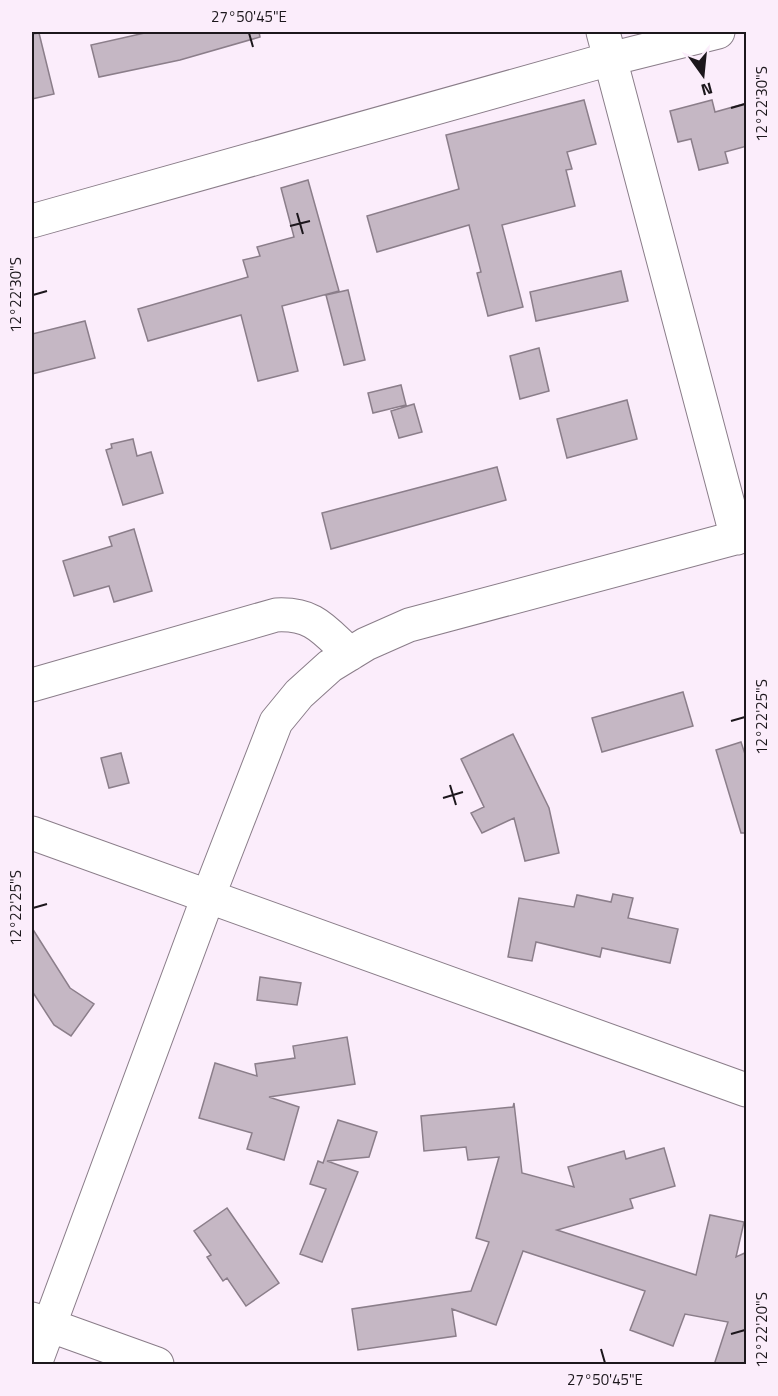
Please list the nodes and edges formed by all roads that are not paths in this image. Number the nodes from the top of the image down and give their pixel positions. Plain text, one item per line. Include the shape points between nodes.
1 (718, 32) edge
2 (607, 45) edge
3 (32, 222) edge
4 (742, 536) edge
5 (350, 654) junction
6 (32, 685) edge
7 (32, 833) edge
8 (208, 897) junction
9 (747, 1090) edge
10 (41, 1322) edge
11 (35, 1365) edge
12 (157, 1365) edge

1 - 2 street
2 - 3 street
2 - 4 street
4 - 5 street via 410,626
5 - 6 street via 315,622 297,614 276,615
5 - 8 street via 299,694 276,722
7 - 8 street
8 - 9 street
8 - 10 street
10 - 11 street
10 - 12 street

